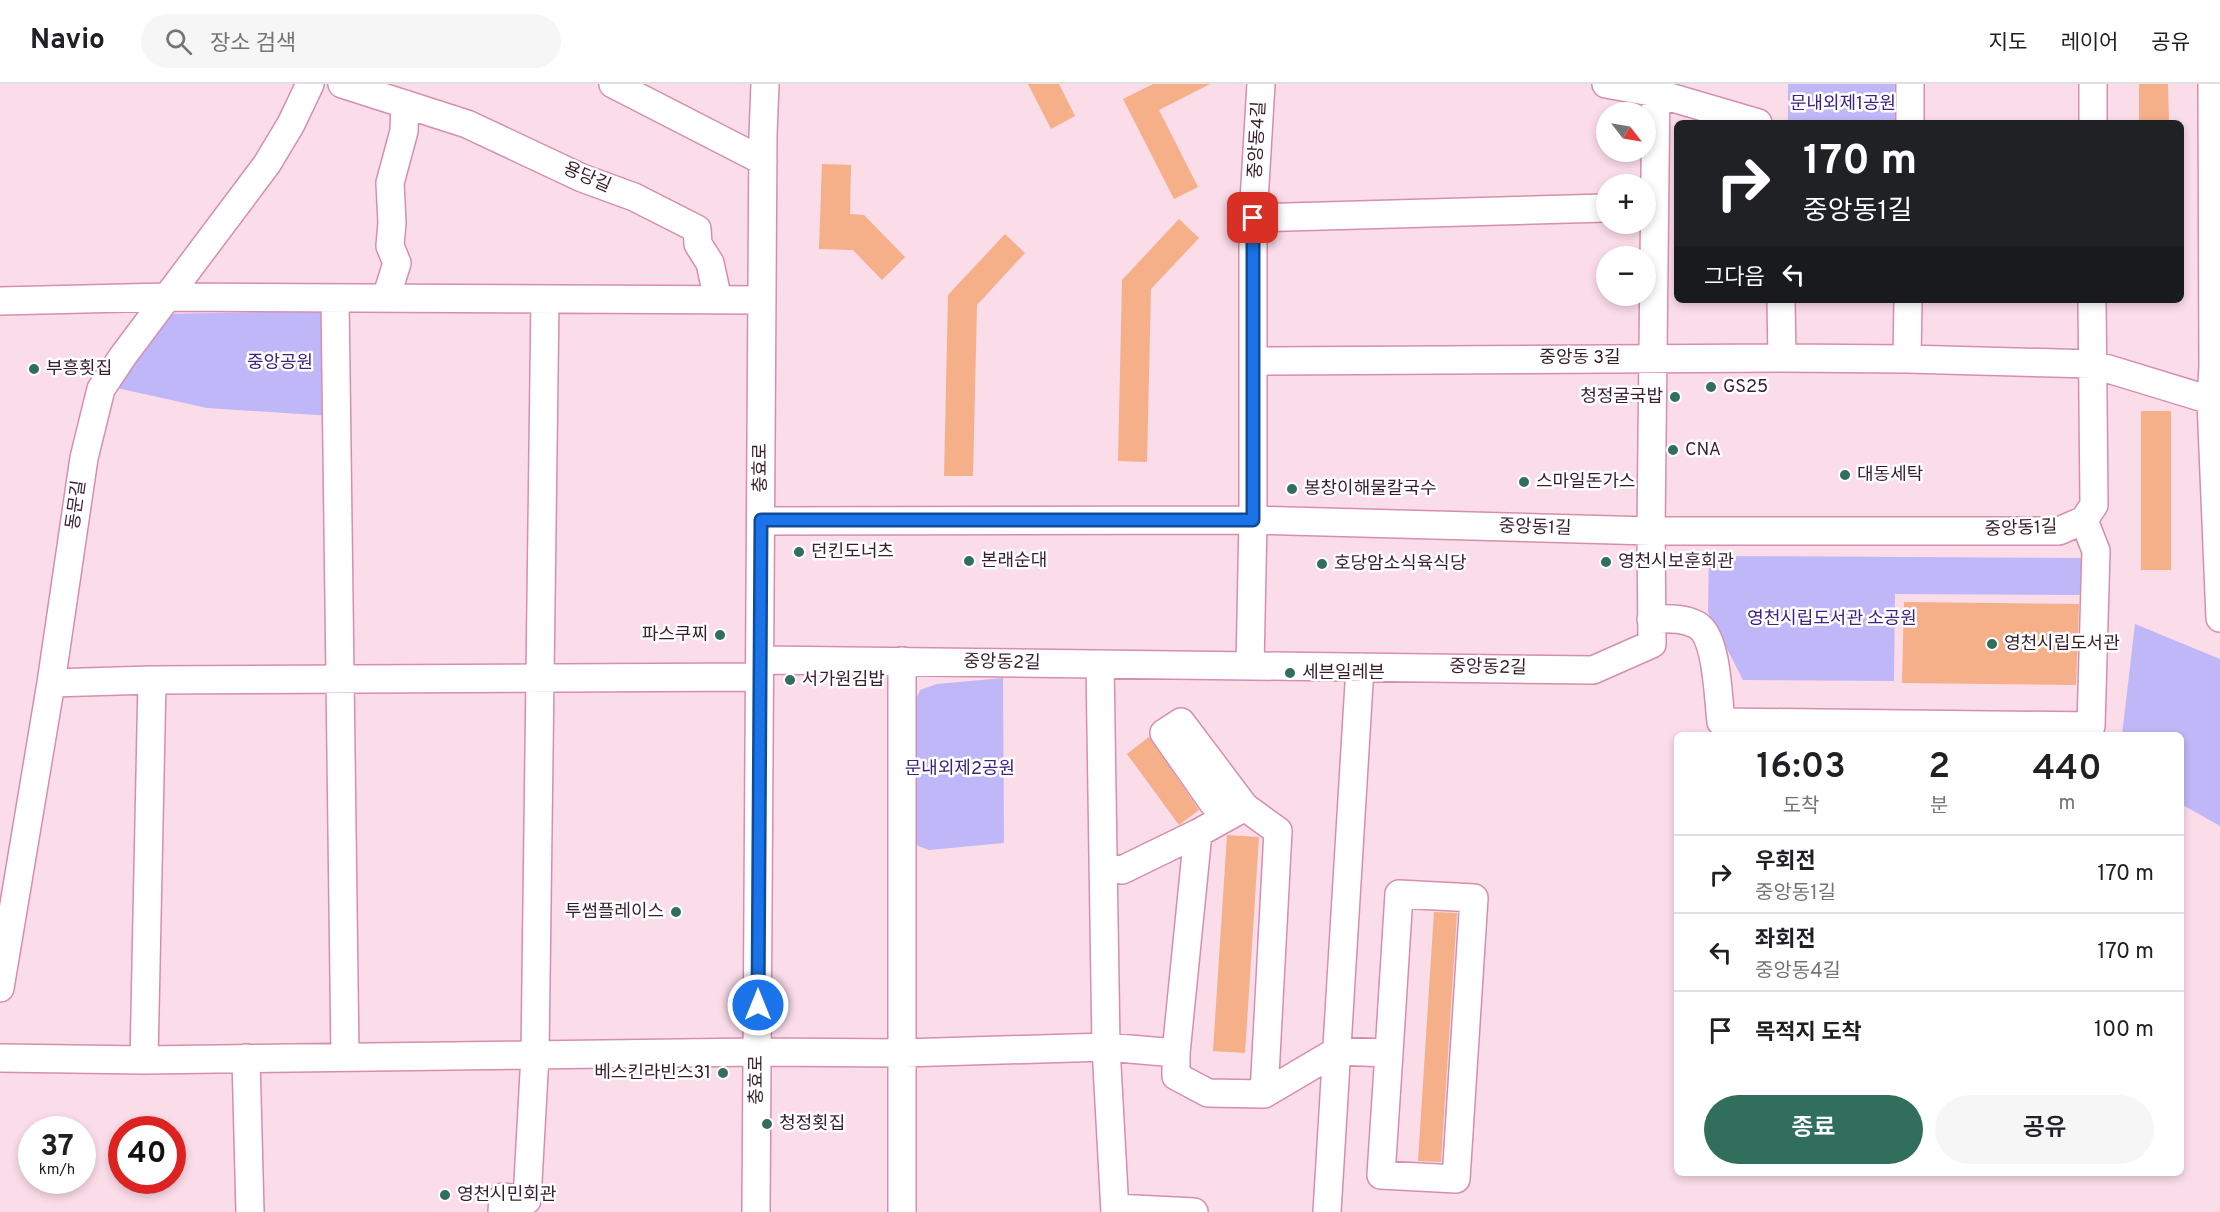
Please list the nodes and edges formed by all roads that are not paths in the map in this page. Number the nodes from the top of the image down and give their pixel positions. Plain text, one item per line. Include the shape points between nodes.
1 (310, 84) edge
2 (342, 84) edge
3 (613, 84) edge
4 (765, 84) edge
5 (1261, 84) edge
6 (1606, 84) edge
7 (1910, 84) edge
8 (2093, 84) edge
9 (2212, 84) edge
10 (1656, 88) edge
11 (405, 104) junction
12 (1749, 120) edge
13 (1910, 120) edge
14 (2093, 120) edge
15 (763, 161) junction
16 (1651, 174) edge
17 (1596, 208) edge
18 (1253, 218) junction
19 (1650, 234) edge
20 (167, 297) junction
21 (335, 298) junction
22 (386, 298) junction
23 (544, 299) junction
24 (718, 300) junction
25 (762, 300) junction
26 (0, 301) edge
27 (1781, 303) edge
28 (1908, 303) edge
29 (2092, 303) edge
30 (1653, 358) junction
31 (1782, 358) junction
32 (1907, 358) junction
33 (1253, 361) junction
34 (2092, 364) junction
35 (2217, 367) edge
36 (2216, 402) edge
37 (2217, 456) edge
38 (761, 520) junction
39 (1253, 520) junction
40 (2084, 520) junction
41 (1651, 531) junction
42 (2220, 618) edge
43 (1651, 619) junction
44 (902, 661) junction
45 (1100, 664) junction
46 (1250, 666) junction
47 (1360, 667) junction
48 (760, 668) junction
49 (539, 678) junction
50 (342, 679) junction
51 (152, 680) junction
52 (51, 683) junction
53 (1213, 803) dead end
54 (1245, 807) junction
55 (1198, 833) junction
56 (1103, 867) junction
57 (0, 988) edge
58 (1106, 1047) junction
59 (1337, 1051) junction
60 (757, 1052) junction
61 (903, 1053) junction
62 (1176, 1053) junction
63 (1389, 1053) junction
64 (535, 1055) junction
65 (345, 1057) junction
66 (0, 1058) edge
67 (246, 1059) junction
68 (144, 1060) junction
69 (1264, 1094) junction
70 (1115, 1210) edge
71 (250, 1212) edge
72 (502, 1212) edge
73 (756, 1212) edge
74 (903, 1212) edge
75 (1194, 1212) edge
76 (1327, 1212) edge

1 - 20 street, 동문길 via 267,164
2 - 11 street, 용당길
3 - 15 street
4 - 15 street, 충효로
5 - 18 street, 중앙동4길
6 - 10 street
7 - 13 street
8 - 14 street
9 - 35 street
10 - 12 street
10 - 16 street, 중앙동2길
11 - 22 street via 404,131 390,183 390,246 397,263
11 - 24 street, 용당길 via 467,124 697,229 698,244 710,263
15 - 25 street, 충효로
17 - 18 street
18 - 33 street, 중앙동4길
19 - 30 street, 중앙동2길
20 - 21 street
20 - 26 street
20 - 52 street, 동문길 via 101,389 84,458
21 - 22 street
21 - 50 street
22 - 23 street
23 - 24 street
23 - 49 street
24 - 25 street
25 - 38 street, 충효로
27 - 31 street
28 - 32 street
29 - 34 street
30 - 31 street, 중앙동 3길
30 - 33 street, 중앙동 3길
30 - 41 street, 중앙동2길
31 - 32 street, 중앙동 3길
32 - 34 street, 중앙동 3길
33 - 39 street, 중앙동4길
34 - 36 street, 중앙동 3길
34 - 40 street via 2094,506
35 - 36 street
36 - 37 street
37 - 42 street
38 - 39 street, 중앙동1길
38 - 48 street, 충효로
39 - 41 street, 중앙동1길
39 - 46 street, 중앙동4길
40 - 41 street, 중앙동1길 via 2059,531
40 - 43 street via 2096,551 2091,726 1720,722 1715,661 1707,637 1699,626 1681,618
41 - 43 street, 중앙동2길
43 - 47 street, 중앙동2길 via 1652,644 1593,670
44 - 45 street, 중앙동2길
44 - 48 street, 중앙동2길
44 - 61 street
45 - 46 street, 중앙동2길
45 - 56 street
46 - 47 street, 중앙동2길
47 - 59 street
48 - 49 street, 중앙동2길
48 - 60 street, 충효로
49 - 50 street, 중앙동2길
49 - 64 street
50 - 51 street, 중앙동2길
50 - 65 street
51 - 52 street, 중앙동2길
51 - 68 street
52 - 57 street, 동문길
53 - 54 street via 1164,733 1181,722
54 - 55 street
54 - 69 street via 1278,831
55 - 56 street via 1122,870
55 - 62 street
56 - 58 street
58 - 61 street
58 - 62 street
58 - 70 street
59 - 63 street
59 - 69 street
59 - 76 street
60 - 61 street
60 - 64 street
60 - 73 street, 충효로
61 - 74 street
62 - 69 street via 1176,1076 1208,1093
63 - 63 street via 1381,1175 1456,1179 1474,898 1399,894
64 - 65 street
64 - 72 street via 526,1200 503,1197
65 - 67 street
66 - 68 street
67 - 68 street
67 - 71 street
70 - 75 street

